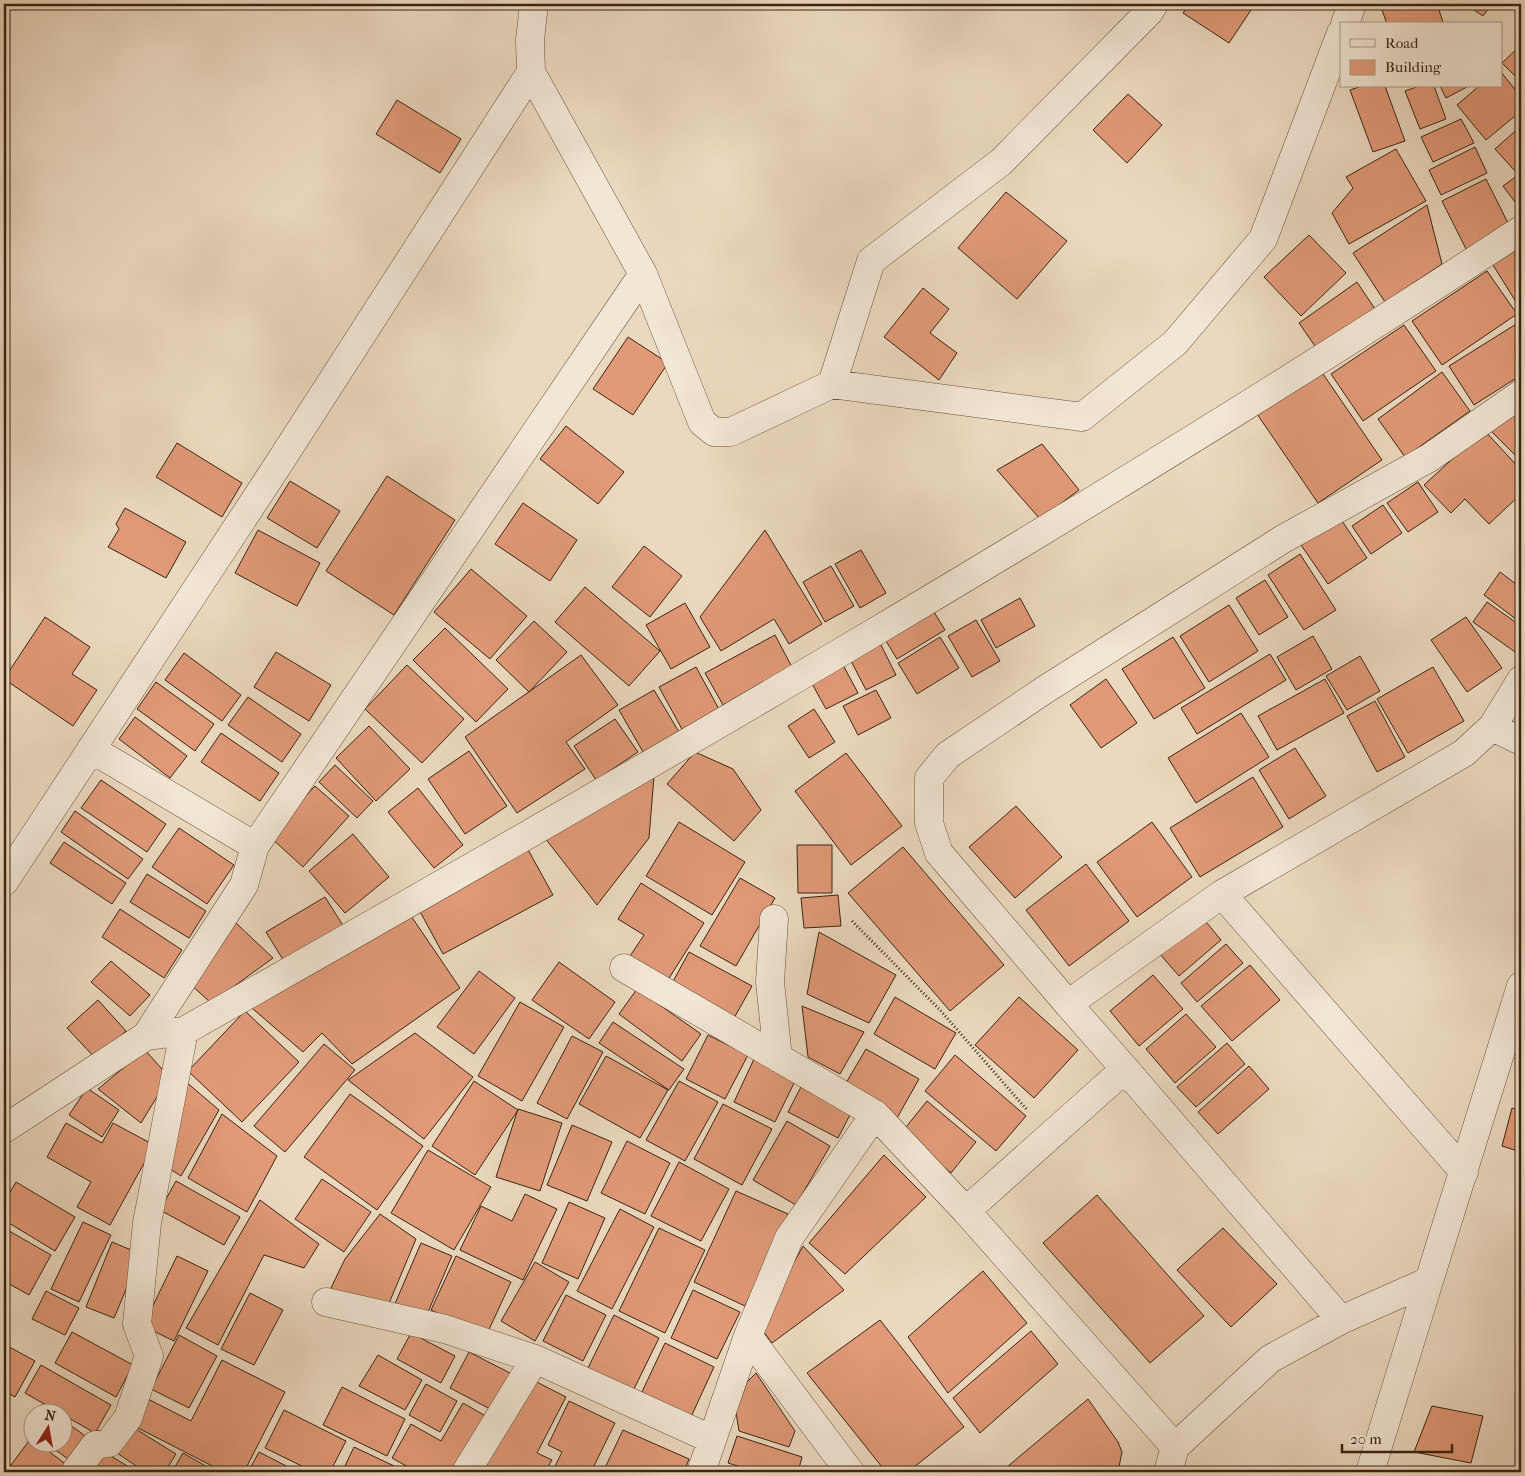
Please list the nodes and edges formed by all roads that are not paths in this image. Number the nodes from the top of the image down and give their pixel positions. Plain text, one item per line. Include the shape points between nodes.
1 (534, 4) edge
2 (1154, 4) edge
3 (1352, 4) edge
4 (1346, 22) edge
5 (1340, 36) edge
6 (531, 72) junction
7 (1521, 230) edge
8 (643, 274) junction
9 (832, 384) junction
10 (1521, 394) edge
11 (1521, 680) edge
12 (1492, 727) junction
13 (1521, 741) edge
14 (91, 750) junction
15 (255, 846) junction
16 (4, 882) edge
17 (1222, 894) junction
18 (774, 919) dead end
19 (624, 968) dead end
20 (1521, 986) edge
21 (1068, 1004) junction
22 (184, 1031) junction
23 (146, 1036) junction
24 (778, 1058) junction
25 (1125, 1069) junction
26 (875, 1114) junction
27 (4, 1130) edge
28 (1464, 1172) junction
29 (966, 1210) junction
30 (1429, 1281) junction
31 (326, 1302) dead end
32 (1341, 1320) junction
33 (748, 1336) junction
34 (535, 1359) junction
35 (711, 1439) junction
36 (1172, 1460) edge
37 (75, 1472) edge
38 (466, 1472) edge
39 (701, 1472) edge
40 (850, 1472) edge
41 (1370, 1472) edge

1 - 6 street
2 - 9 street via 1001,162 871,261
3 - 4 street
5 - 9 street via 1263,239 1174,343 1082,418
6 - 8 street
6 - 14 street
7 - 22 street via 1104,495 532,834
8 - 9 street via 702,422 714,432 731,432
8 - 15 street
10 - 21 street via 1429,458 1283,540 1046,689 948,755 929,778 929,823 939,853
11 - 12 street
12 - 13 street
12 - 17 street via 1464,753
14 - 15 street
14 - 16 street
15 - 23 street via 244,884
17 - 21 street
17 - 28 street
18 - 24 street via 770,982
19 - 24 street
20 - 28 street
21 - 25 street
22 - 23 street
22 - 37 street via 147,1223 137,1324 149,1356 128,1418 109,1443 95,1445
23 - 27 street
24 - 26 street
25 - 29 street
25 - 32 street
26 - 29 street
26 - 33 street via 789,1238
28 - 30 street
29 - 36 street
30 - 32 street
30 - 41 street
31 - 34 street via 445,1329
32 - 36 street via 1270,1359
33 - 35 street
33 - 40 street
34 - 35 street
34 - 38 street
35 - 39 street

